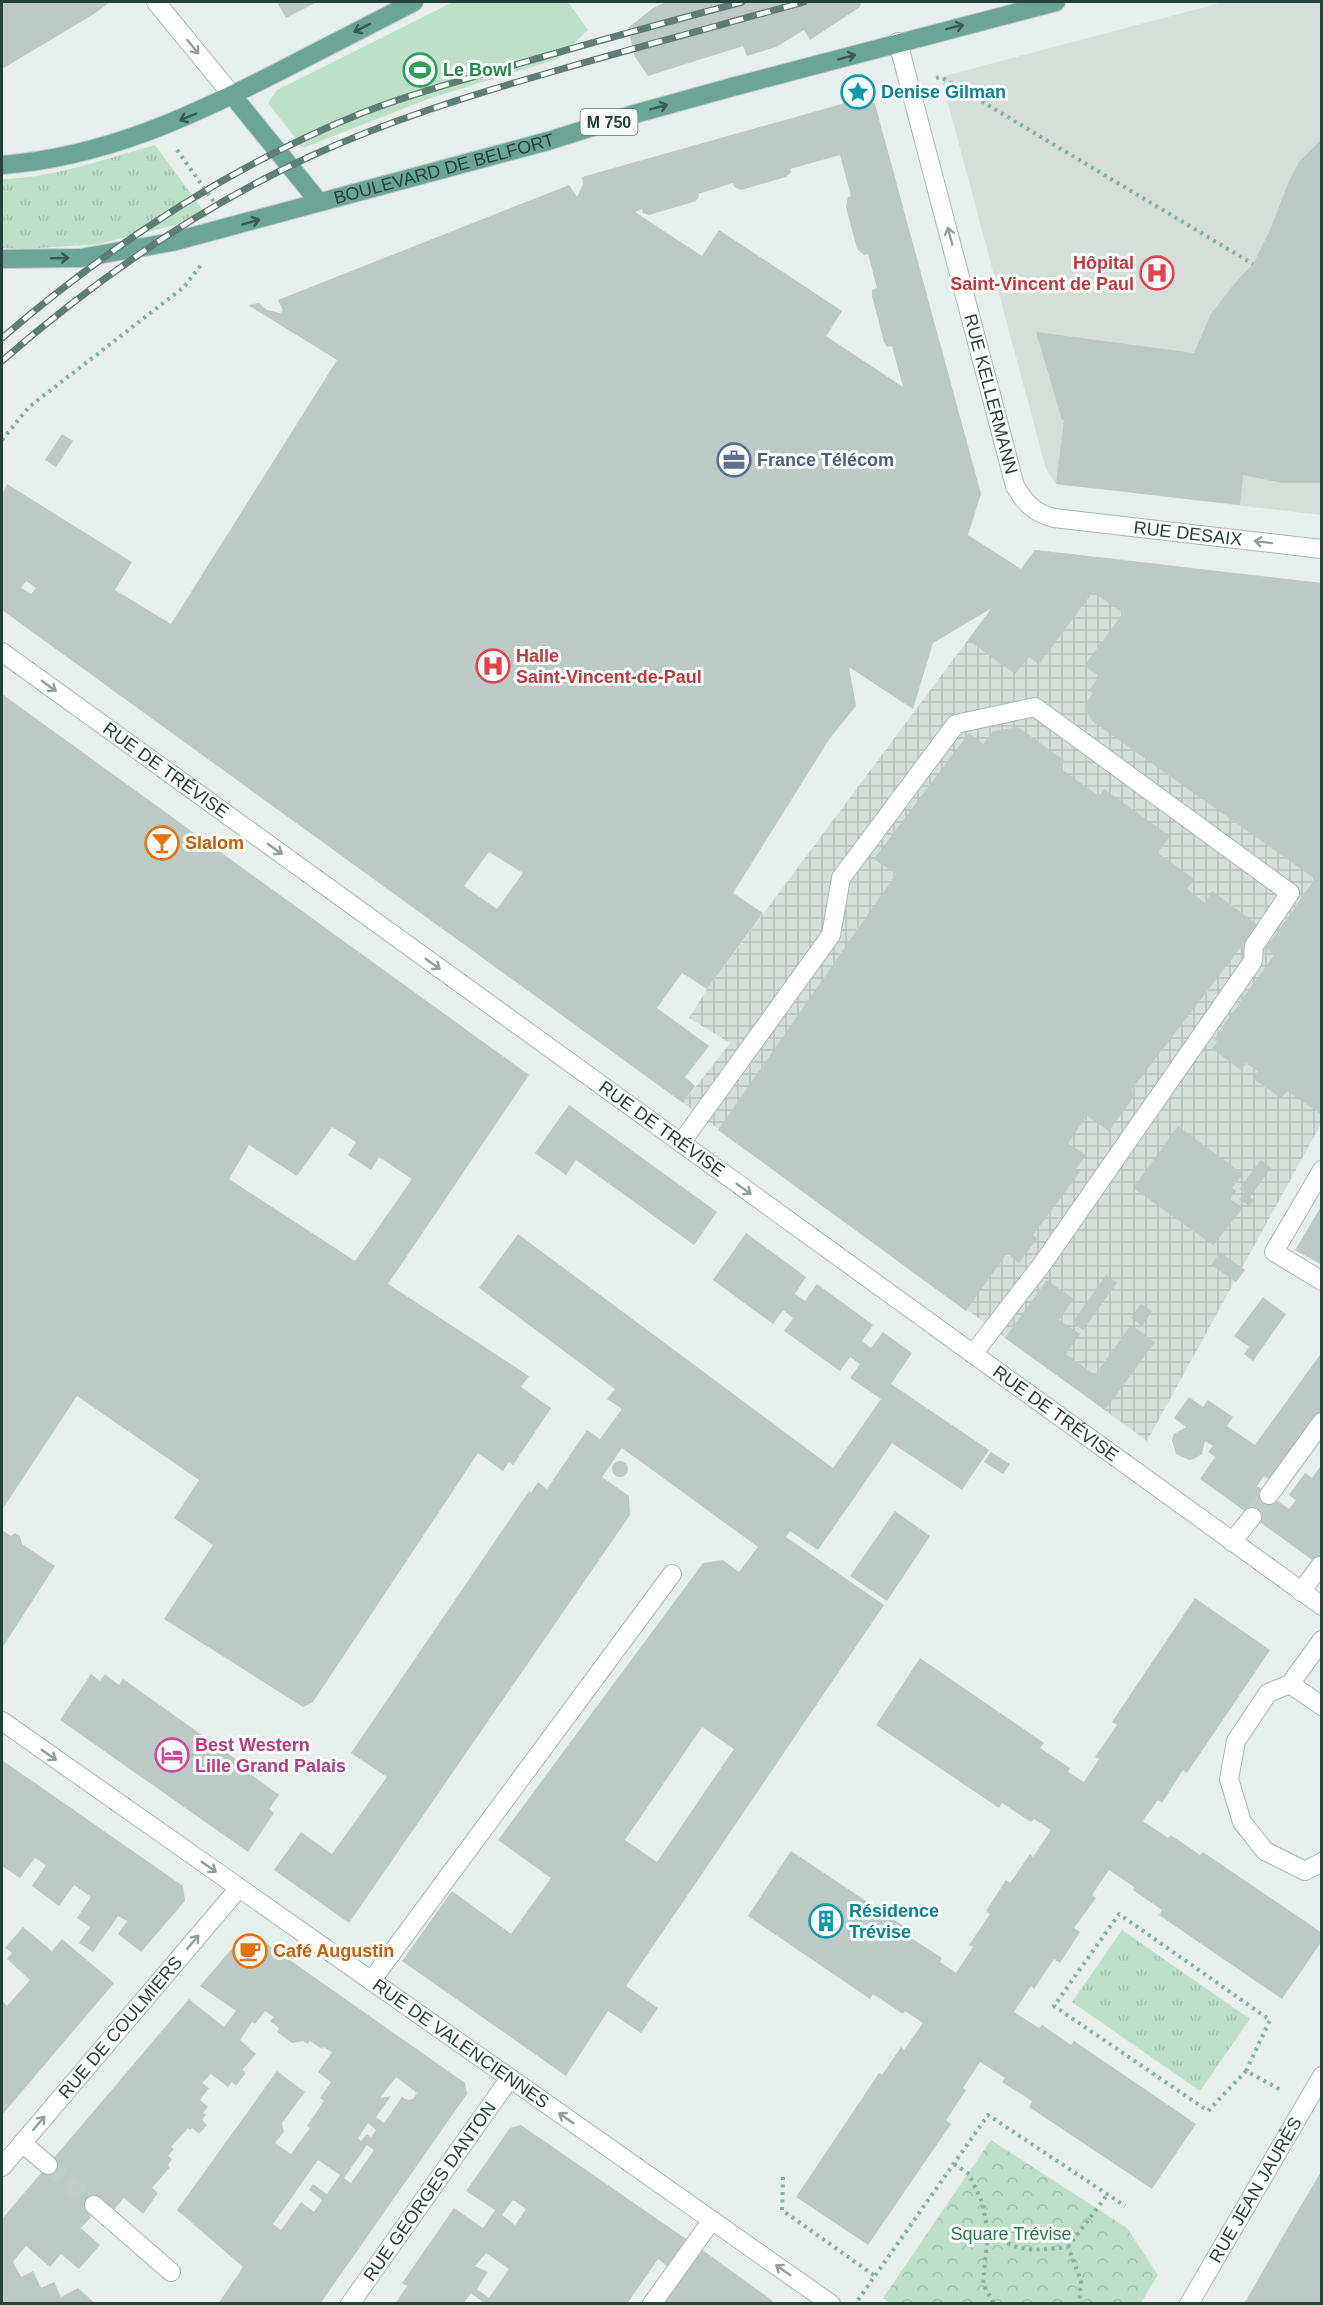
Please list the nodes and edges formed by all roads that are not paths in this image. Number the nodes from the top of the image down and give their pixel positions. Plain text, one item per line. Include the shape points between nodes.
1 (156, 2) edge
2 (414, 2) edge
3 (1056, 2) edge
4 (898, 42) junction
5 (232, 95) junction
6 (2, 165) edge
7 (319, 202) junction
8 (2, 258) edge
9 (1054, 518) joint
10 (1322, 549) edge
11 (2, 652) edge
12 (681, 1143) junction
13 (1322, 1170) edge
14 (1322, 1281) edge
15 (973, 1354) junction
16 (1322, 1422) edge
17 (1269, 1495) tunnel mouth
18 (1252, 1517) tunnel mouth
19 (1232, 1542) junction
20 (1320, 1566) dead end
21 (672, 1574) dead end
22 (1301, 1592) junction
23 (1322, 1606) edge
24 (1322, 1640) edge
25 (1290, 1684) junction
26 (1322, 1706) edge
27 (2, 1721) edge
28 (1322, 1862) edge
29 (239, 1888) junction
30 (371, 1981) junction
31 (1322, 2076) edge
32 (510, 2078) junction
33 (22, 2143) junction
34 (48, 2165) tunnel mouth
35 (2, 2167) edge
36 (94, 2205) tunnel mouth
37 (712, 2220) junction
38 (171, 2272) dead end
39 (350, 2304) edge
40 (652, 2304) edge
41 (831, 2304) edge
42 (1190, 2304) edge

1 -> 5 street
2 -> 5 main road
4 -> 3 main road, BOULEVARD DE BELFORT / M 750
7 -> 4 main road, BOULEVARD DE BELFORT / M 750
9 -> 4 street, RUE KELLERMANN via 1033,509 1015,486
5 -> 6 main road via 161,128 107,146
5 - 7 main road
8 -> 7 main road, BOULEVARD DE BELFORT / M 750 via 80,258 115,253 232,227
10 -> 9 street, RUE DESAIX
11 -> 12 street, RUE DE TRÉVISE
12 -> 15 street, RUE DE TRÉVISE
12 - 15 street via 831,935 841,878 956,724 1035,707 1290,893 1254,946 1253,961 1043,1263
13 - 14 street via 1274,1252
15 - 19 street, RUE DE TRÉVISE
16 - 17 street
18 - 19 street
19 - 22 street, RUE DE TRÉVISE
20 - 22 street
21 - 30 street
22 - 23 street, RUE DE TRÉVISE
24 - 25 street
25 - 26 street
25 - 28 street via 1268,1693 1236,1741 1229,1779 1242,1822 1264,1851 1305,1871
27 -> 29 street, RUE DE VALENCIENNES
29 - 30 street, RUE DE VALENCIENNES
33 -> 29 street, RUE DE COULMIERS
30 - 32 street, RUE DE VALENCIENNES
31 - 42 street, RUE JEAN JAURÈS
37 -> 32 street, RUE DE VALENCIENNES
32 - 39 street, RUE GEORGES DANTON
33 - 34 street
33 - 35 street, RUE DE COULMIERS
36 - 38 street
37 - 40 street
41 -> 37 street, RUE DE VALENCIENNES

